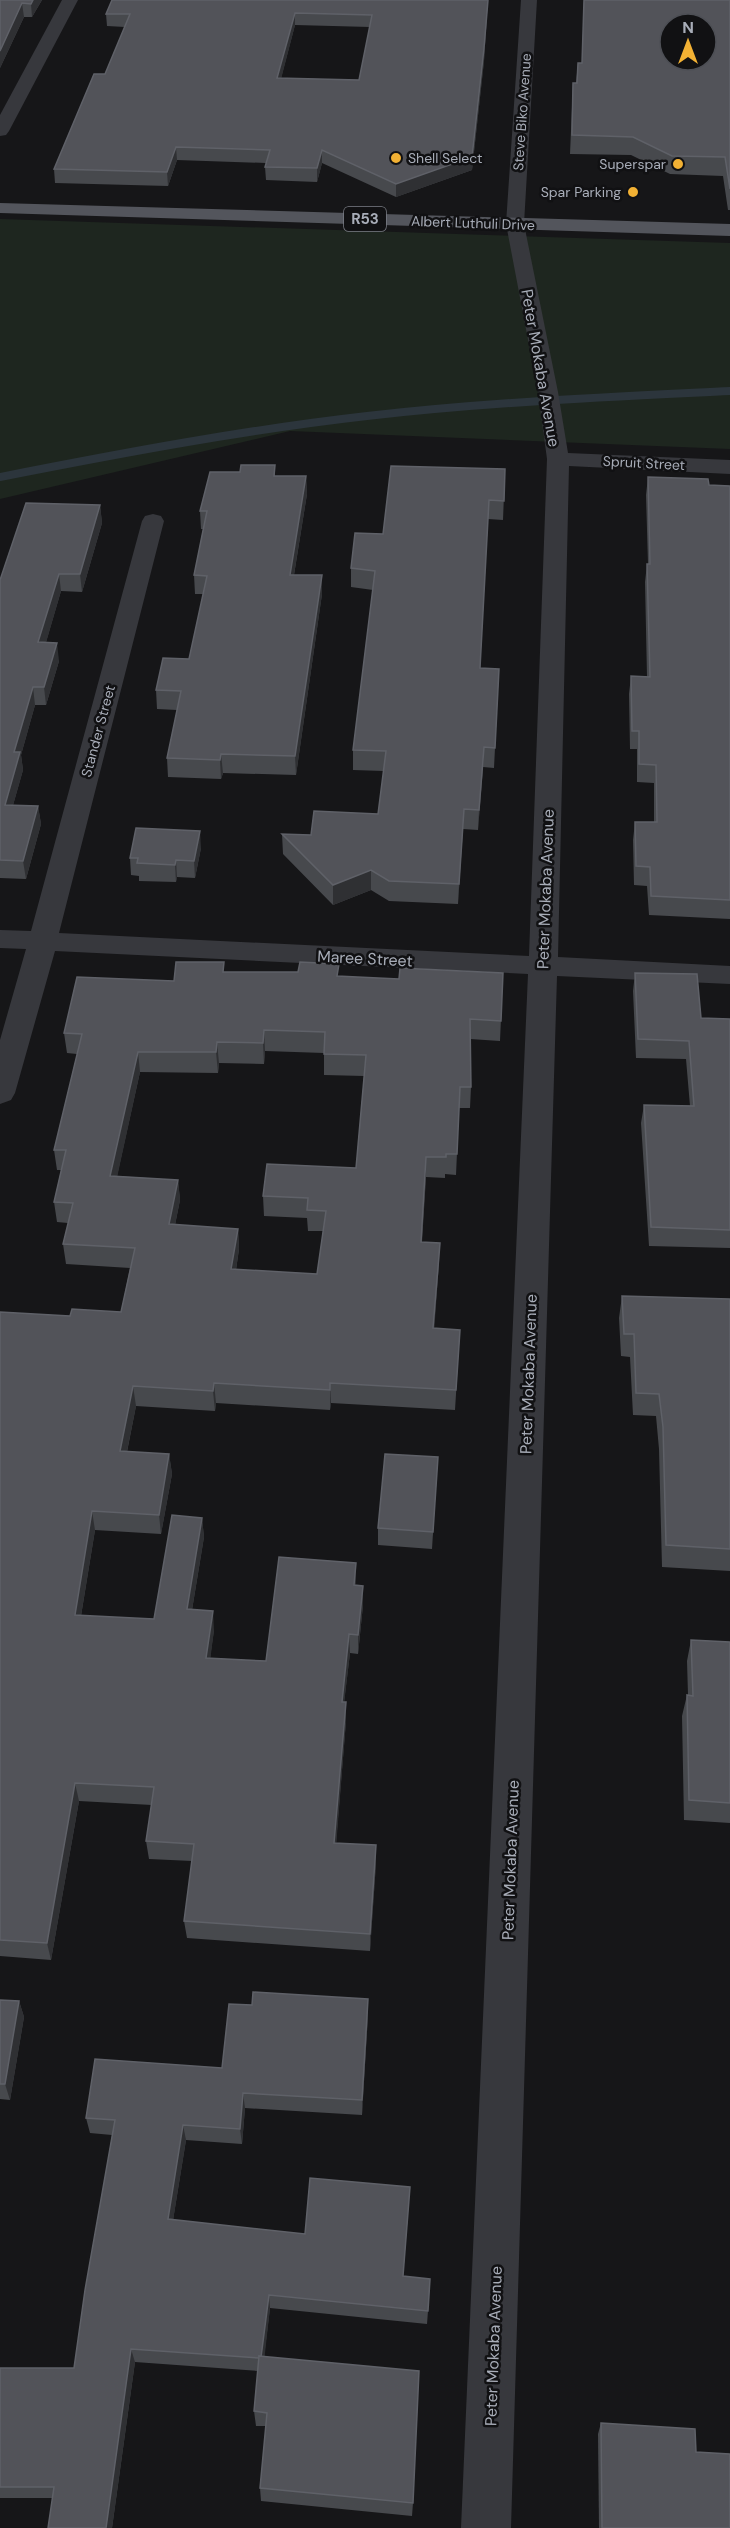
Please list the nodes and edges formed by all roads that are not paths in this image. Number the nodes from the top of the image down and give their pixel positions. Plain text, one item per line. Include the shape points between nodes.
1 (70, 0) edge
2 (529, 0) edge
3 (0, 131) edge
4 (0, 208) edge
5 (515, 224) junction
6 (730, 230) edge
7 (558, 459) junction
8 (730, 467) edge
9 (153, 521) dead end
10 (0, 939) edge
11 (44, 941) junction
12 (543, 967) junction
13 (730, 975) edge
14 (0, 1093) edge
15 (486, 2528) edge

1 - 3 street
2 - 5 street, Steve Biko Avenue
4 - 5 main road, Albert Luthuli Drive / R53
5 - 6 main road, Albert Luthuli Drive / R53
5 - 7 street, Peter Mokaba Avenue
7 - 8 street, Spruit Street
7 - 12 street, Peter Mokaba Avenue
9 - 11 street, Stander Street
10 - 11 street, Maree Street
11 - 12 street, Maree Street
11 - 14 street, Stander Street
12 - 13 street, Maree Street
12 - 15 street, Peter Mokaba Avenue

